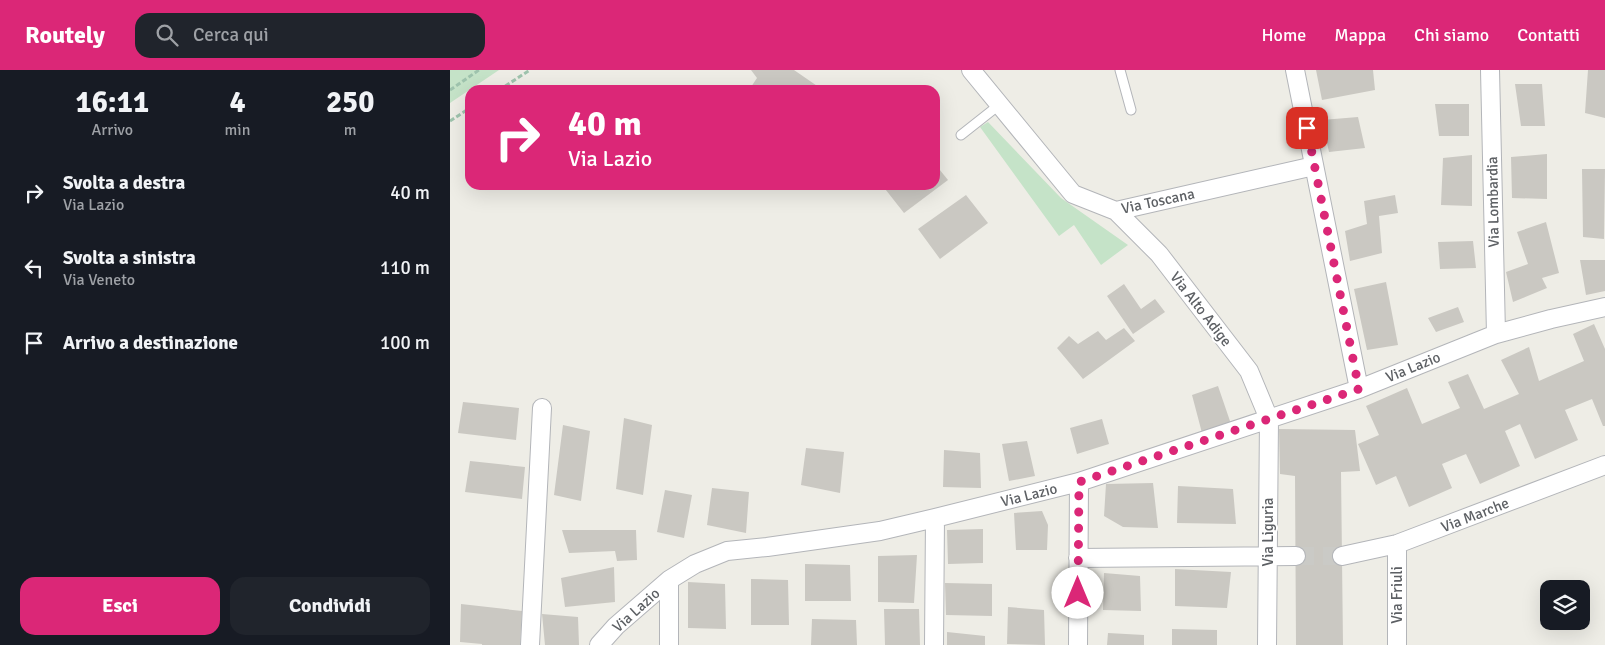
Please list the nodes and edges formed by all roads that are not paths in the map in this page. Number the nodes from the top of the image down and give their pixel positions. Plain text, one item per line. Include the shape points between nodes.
1 (971, 70) edge
2 (1120, 70) edge
3 (1295, 70) edge
4 (1490, 70) edge
5 (999, 105) junction
6 (1131, 110) dead end
7 (960, 136) dead end
8 (1314, 166) junction
9 (1116, 210) junction
10 (1605, 308) edge
11 (1496, 334) junction
12 (1359, 389) junction
13 (542, 408) dead end
14 (1269, 418) junction
15 (1605, 465) edge
16 (1079, 482) junction
17 (935, 518) junction
18 (1397, 544) junction
19 (1268, 556) junction
20 (1296, 556) tunnel mouth
21 (1342, 556) tunnel mouth
22 (1078, 558) junction
23 (669, 580) junction
24 (530, 645) edge
25 (599, 645) edge
26 (669, 645) edge
27 (934, 645) edge
28 (1078, 645) edge
29 (1267, 645) edge
30 (1397, 645) edge

1 - 5 street, Via Toscana
2 - 6 lane
3 - 8 street
4 - 11 street, Via Lombardia
5 - 7 lane
5 - 9 street, Via Toscana via 1073,194
8 - 9 street, Via Toscana
8 - 12 street
9 - 14 street, Via Alto Adige via 1159,254 1249,371
10 - 11 street, Via Lazio
11 - 12 street, Via Lazio
12 - 14 street, Via Lazio
13 - 24 street
14 - 16 street, Via Lazio
14 - 19 street, Via Liguria
15 - 18 street, Via Marche
16 - 17 street, Via Lazio
16 - 22 street
17 - 23 street, Via Lazio via 880,530 728,551 695,564
17 - 27 street
18 - 21 street, Via Marche
18 - 30 street, Via Friuli
19 - 20 street
19 - 22 street
19 - 29 street, Via Liguria
22 - 28 street
23 - 25 street, Via Lazio
23 - 26 street

